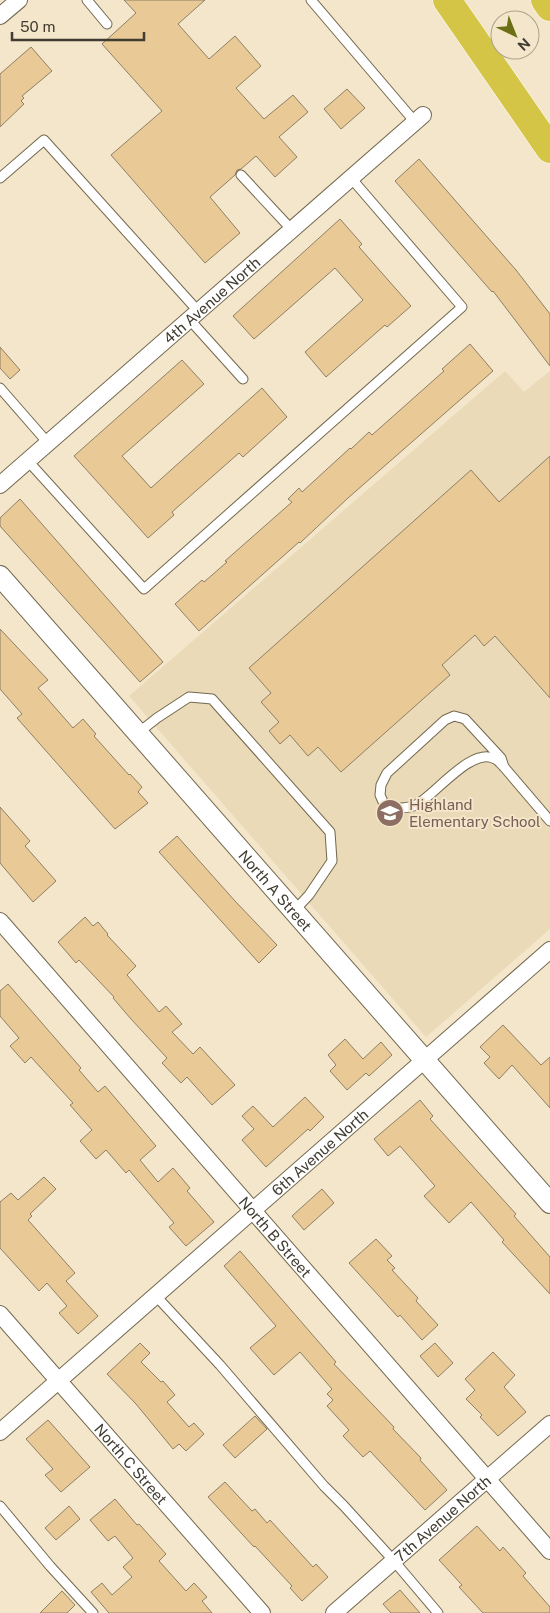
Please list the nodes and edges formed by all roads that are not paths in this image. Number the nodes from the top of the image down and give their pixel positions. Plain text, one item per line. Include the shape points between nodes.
1 (19, 0) edge
2 (87, 0) edge
3 (311, 0) edge
4 (447, 0) edge
5 (546, 0) edge
6 (550, 7) edge
7 (0, 16) edge
8 (107, 24) dead end
9 (419, 118) joint
10 (550, 149) edge
11 (241, 174) dead end
12 (0, 178) edge
13 (351, 178) junction
14 (292, 230) junction
15 (194, 315) junction
16 (243, 379) dead end
17 (0, 388) edge
18 (48, 443) junction
19 (28, 460) junction
20 (0, 485) edge
21 (0, 576) edge
22 (138, 733) junction
23 (504, 767) junction
24 (550, 821) edge
25 (294, 911) junction
26 (0, 921) edge
27 (550, 950) edge
28 (425, 1060) junction
29 (550, 1203) edge
30 (253, 1211) junction
31 (156, 1296) junction
32 (0, 1314) edge
33 (58, 1381) junction
34 (550, 1424) edge
35 (0, 1432) edge
36 (487, 1479) junction
37 (0, 1506) edge
38 (550, 1551) edge
39 (394, 1561) junction
40 (93, 1613) edge
41 (262, 1613) edge
42 (334, 1613) edge
43 (438, 1613) edge

1 - 7 street
2 - 8 lane
3 - 9 lane
4 - 10 highway
5 - 6 highway
9 - 13 street, 4th Avenue North
11 - 14 lane
12 - 15 lane via 44,140
13 - 14 street, 4th Avenue North
13 - 19 lane via 462,307 144,589
14 - 15 street, 4th Avenue North
15 - 16 lane
15 - 18 street, 4th Avenue North
17 - 18 lane
18 - 19 street, 4th Avenue North
19 - 20 street, 4th Avenue North
21 - 22 street, North A Street
22 - 25 street, North A Street
22 - 25 lane via 189,697 212,699 330,832 332,861
23 - 23 lane via 501,758 465,719 454,716 445,720 386,772 380,795 384,804 393,809 414,806 472,760 489,757
23 - 24 lane
25 - 28 street, North A Street
26 - 30 street, North B Street
27 - 28 street, 6th Avenue North
28 - 29 street, North A Street
28 - 30 street, 6th Avenue North
30 - 31 street, 6th Avenue North
30 - 36 street, North B Street
31 - 33 street, 6th Avenue North
31 - 39 lane
32 - 33 street, North C Street
33 - 35 street, 6th Avenue North
33 - 41 street, North C Street
34 - 36 street, 7th Avenue North
36 - 38 street, North B Street
36 - 39 street, 7th Avenue North
37 - 40 lane
39 - 42 street, 7th Avenue North
39 - 43 lane

